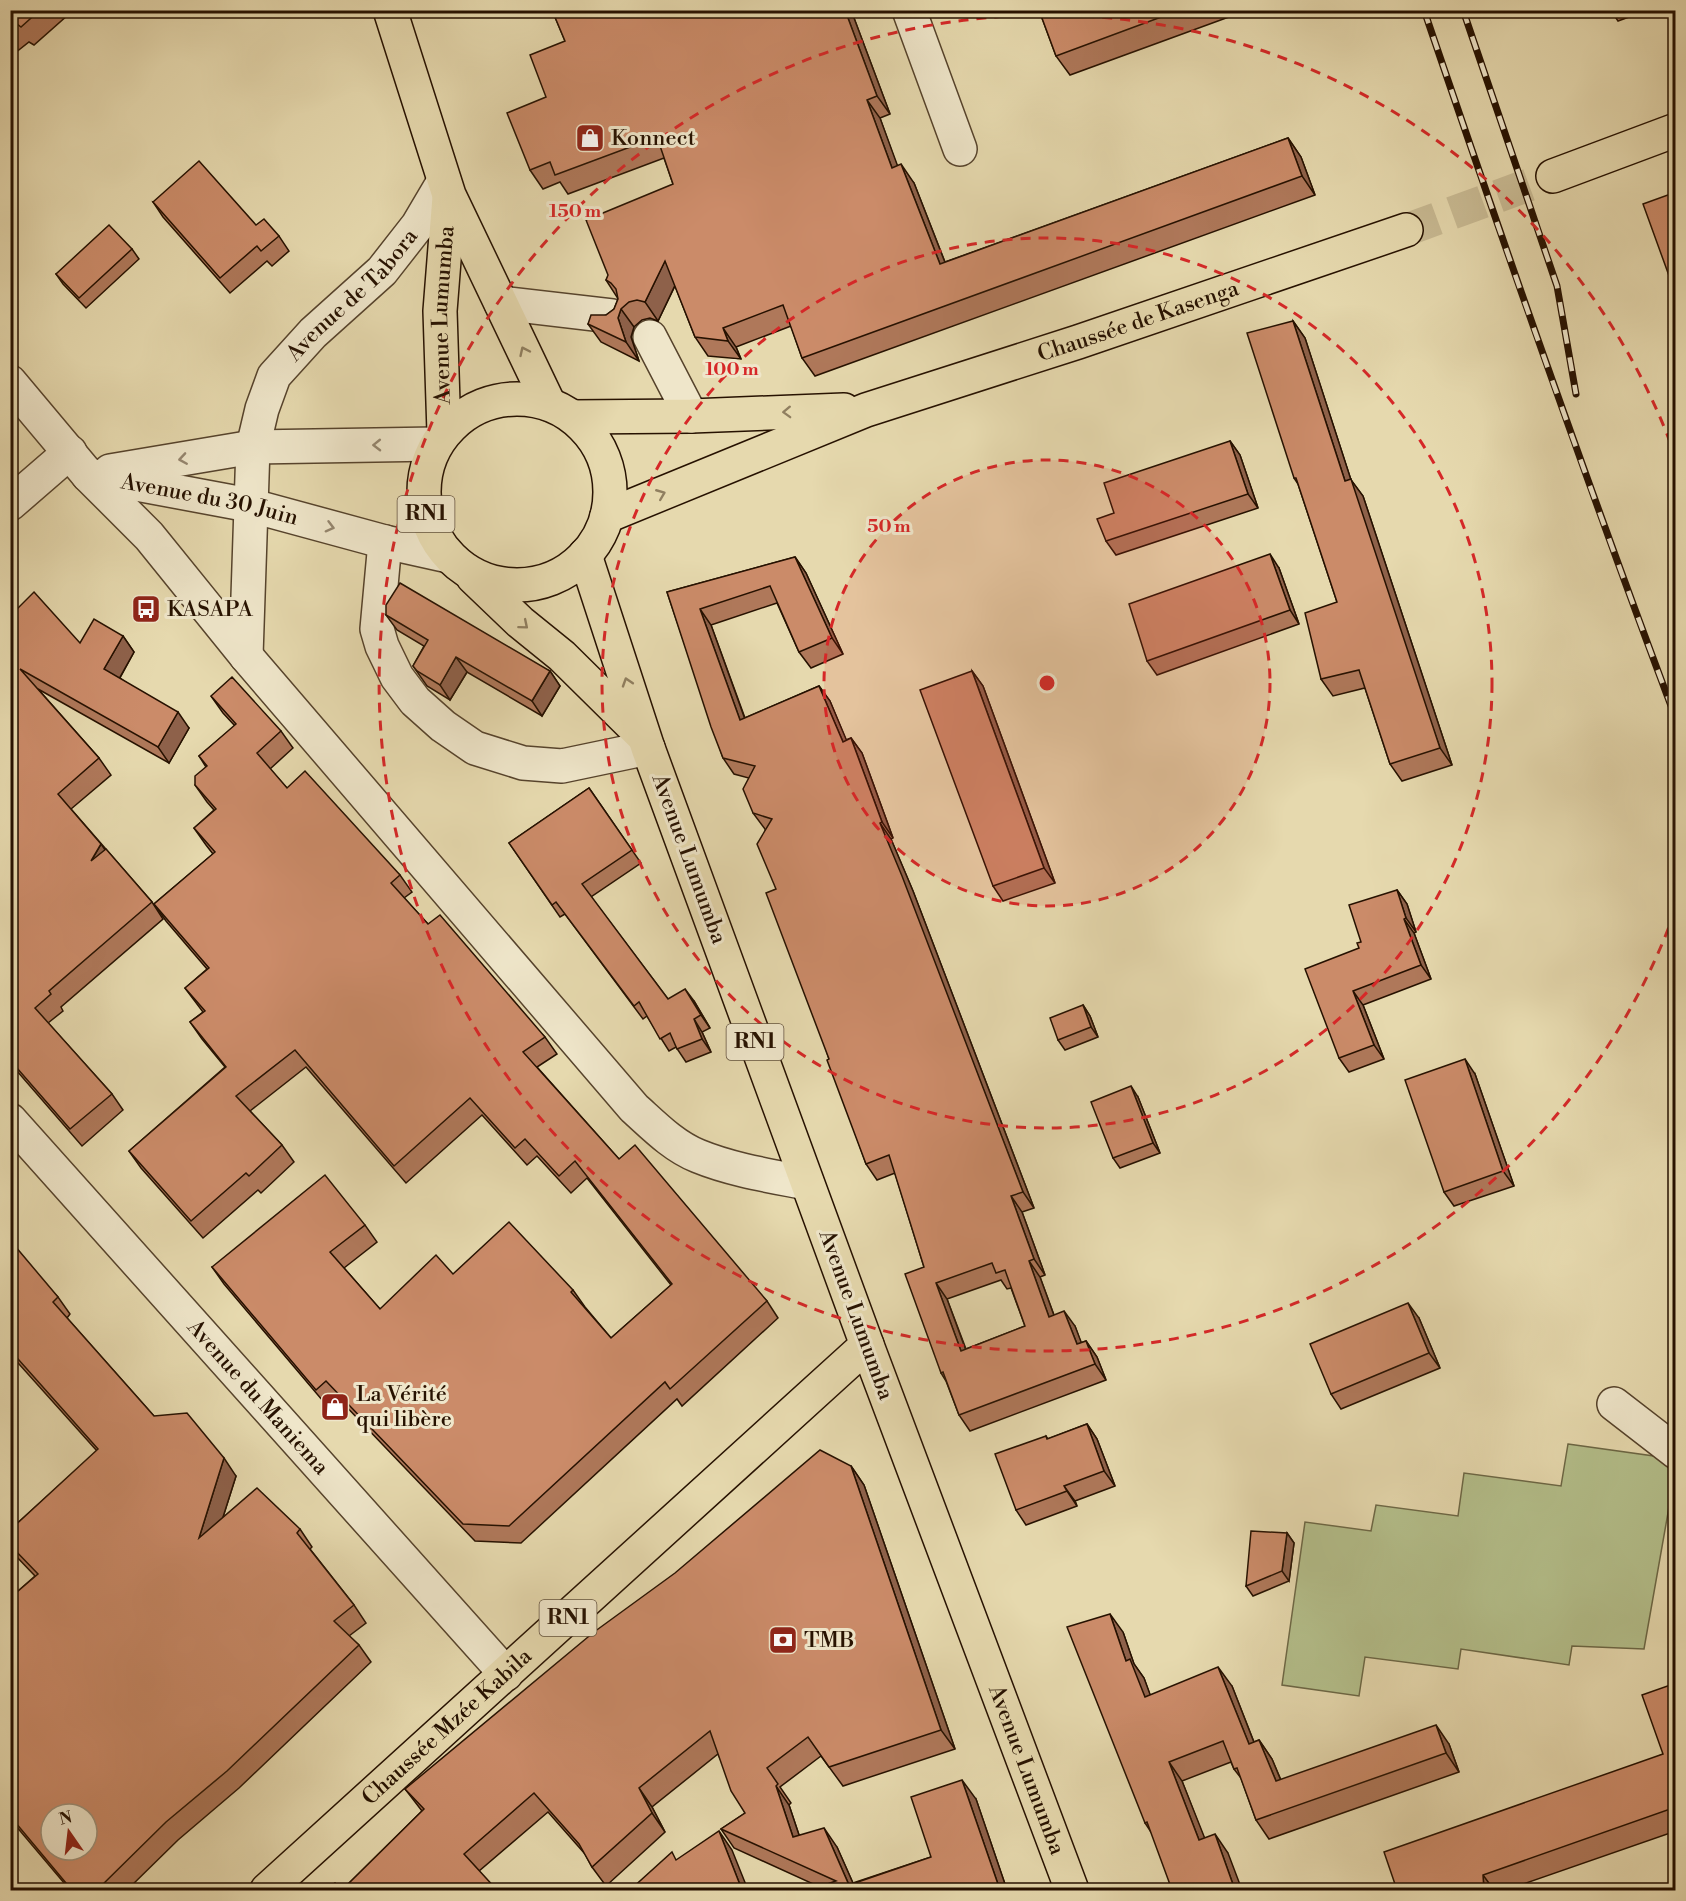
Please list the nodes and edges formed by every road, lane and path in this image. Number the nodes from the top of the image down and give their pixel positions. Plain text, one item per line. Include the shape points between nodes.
1 (390, 10) edge
2 (909, 10) edge
3 (1676, 130) edge
4 (960, 149) dead end
5 (1552, 177) tunnel mouth
6 (446, 188) junction
7 (1406, 230) tunnel mouth
8 (501, 303) junction
9 (612, 316) edge
10 (650, 337) dead end
11 (10, 382) edge
12 (866, 410) junction
13 (561, 411) junction
14 (691, 416) junction
15 (440, 439) junction
16 (252, 447) junction
17 (79, 463) junction
18 (10, 504) edge
19 (249, 505) junction
20 (607, 516) junction
21 (385, 542) junction
22 (585, 555) junction
23 (457, 563) junction
24 (246, 656) junction
25 (646, 743) junction
26 (10, 1120) edge
27 (807, 1183) junction
28 (867, 1345) junction
29 (1614, 1404) dead end
30 (1676, 1452) edge
31 (506, 1674) junction
32 (267, 1890) edge
33 (1072, 1890) edge

1 - 6 main road, Avenue Lumumba / RN1
2 - 4 street
3 - 5 main road
6 - 8 main road, Avenue Lumumba / RN1
6 - 15 main road, Avenue Lumumba / RN1 via 440,311
6 - 16 street, Avenue de Tabora via 382,271 313,333 274,376
7 - 12 main road, Chaussée de Kasenga
8 - 9 street
13 -> 8 main road, Avenue Lumumba / RN1
10 - 14 street
11 - 17 street
12 -> 14 main road
20 -> 12 main road
13 - 14 main road
13 - 15 main road, Avenue Lumumba / RN1 via 520,399 492,402 465,414
13 - 20 main road, Avenue Lumumba / RN1 via 593,437 605,461 611,489
15 -> 16 street
15 - 23 main road, Avenue Lumumba / RN1 via 428,462 423,502 436,540
16 -> 17 street
16 - 19 street, Avenue de Tabora
17 - 18 street
17 - 19 street, Avenue du 30 Juin
17 - 24 street via 149,536
19 -> 21 street, Avenue du 30 Juin
19 - 24 street, Avenue de Tabora
20 - 22 main road, Avenue Lumumba / RN1 via 599,537
21 - 23 street, Avenue du 30 Juin
21 - 25 street via 377,629 382,646 397,677 443,726 475,748 523,763 562,766
22 - 23 main road, Avenue Lumumba / RN1 via 569,570 529,585 486,580
25 -> 22 main road, Avenue Lumumba / RN1
23 -> 25 main road, Avenue Lumumba / RN1 via 562,656
24 - 27 street via 634,1108 664,1135 696,1155
25 - 27 main road, Avenue Lumumba / RN1
26 - 31 street, Avenue du Maniema
27 - 28 main road, Avenue Lumumba / RN1
28 - 31 main road, Chaussée Mzée Kabila / RN1
28 - 33 main road, Avenue Lumumba
29 - 30 street
31 - 32 main road, Chaussée Mzée Kabila / RN1

